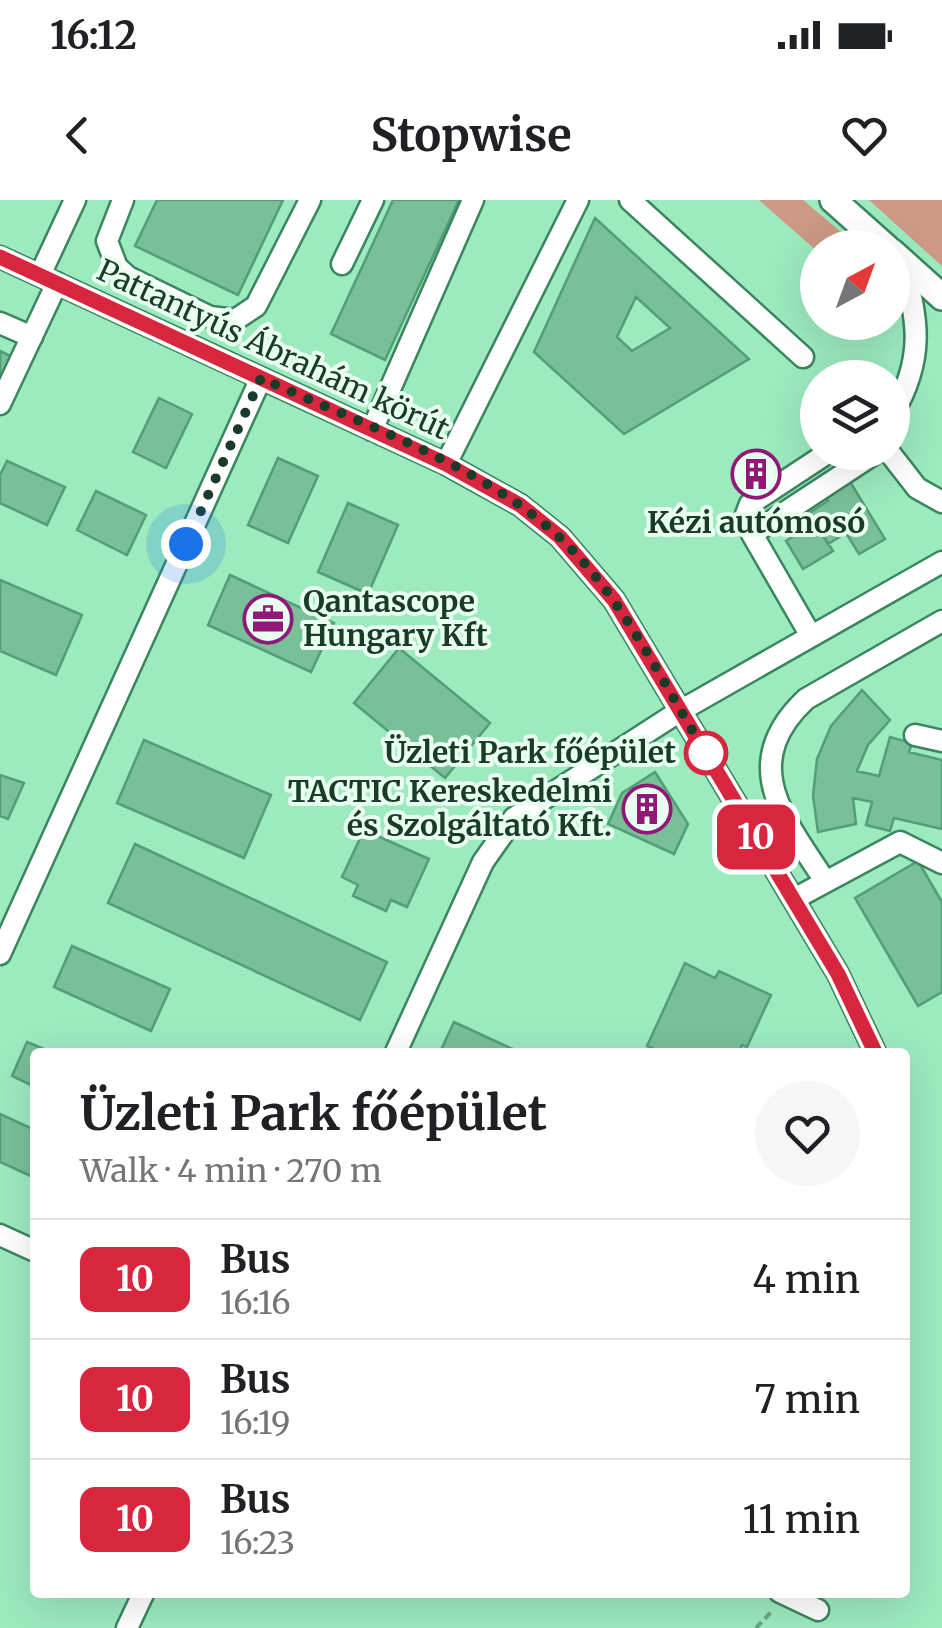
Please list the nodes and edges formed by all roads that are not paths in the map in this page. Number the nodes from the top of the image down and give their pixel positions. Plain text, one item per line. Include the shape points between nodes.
1 (74, 200) edge
2 (124, 200) edge
3 (310, 200) edge
4 (372, 200) edge
5 (473, 200) edge
6 (578, 200) edge
7 (630, 200) edge
8 (832, 200) edge
9 (867, 230) edge
10 (0, 256) edge
11 (342, 264) dead end
12 (910, 268) edge
13 (48, 279) junction
14 (150, 288) junction
15 (942, 296) edge
16 (910, 302) edge
17 (136, 320) junction
18 (0, 323) edge
19 (32, 337) junction
20 (803, 357) dead end
21 (910, 373) edge
22 (261, 378) junction
23 (0, 404) edge
24 (372, 430) junction
25 (446, 464) junction
26 (802, 470) edge
27 (850, 470) edge
28 (903, 470) edge
29 (942, 502) edge
30 (752, 534) junction
31 (942, 562) edge
32 (942, 621) edge
33 (811, 636) junction
34 (680, 711) junction
35 (915, 735) dead end
36 (942, 741) edge
37 (942, 863) edge
38 (825, 881) junction
39 (794, 899) junction
40 (0, 954) edge
41 (398, 1048) edge
42 (873, 1048) edge
43 (0, 1234) edge
44 (30, 1249) edge
45 (141, 1598) edge
46 (792, 1598) edge
47 (818, 1610) dead end
48 (127, 1628) edge

1 - 13 street
2 - 14 street via 110,227 110,254 117,267
3 - 14 street via 248,315 224,322
4 - 11 street
5 - 24 street
6 - 25 street
7 - 20 street
8 - 9 main road
10 - 13 street, Pattantyús Ábrahám körút
12 - 15 main road
13 - 17 street, Pattantyús Ábrahám körút
13 - 19 street
14 - 17 street
16 - 21 street via 918,325
17 - 22 street, Pattantyús Ábrahám körút
18 - 19 street
19 - 23 street
22 - 24 street, Pattantyús Ábrahám körút
22 - 40 street
24 - 25 street, Pattantyús Ábrahám körút
25 - 34 street, Pattantyús Ábrahám körút via 520,505 576,554 614,600
26 - 30 street via 750,504 745,517
27 - 30 street
28 - 29 street via 917,488
30 - 33 street
31 - 33 street
32 - 38 street via 806,699 775,742 772,792
33 - 34 street
34 - 39 street, Pattantyús Ábrahám körút
34 - 41 street via 535,801 498,835
35 - 36 street
37 - 38 street via 900,842
38 - 39 street
39 - 42 street, Pattantyús Ábrahám körút
43 - 44 street
45 - 48 street
46 - 47 street

